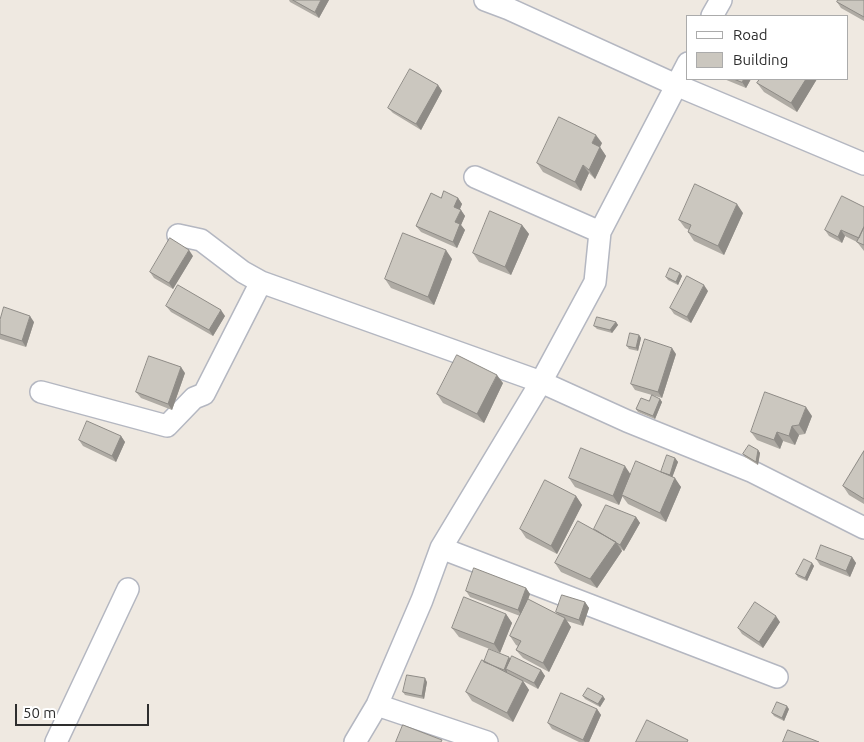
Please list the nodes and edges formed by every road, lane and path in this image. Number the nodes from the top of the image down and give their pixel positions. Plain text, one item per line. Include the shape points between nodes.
1 (484, 0) edge
2 (721, 0) edge
3 (713, 15) edge
4 (686, 67) edge
5 (676, 85) junction
6 (864, 164) edge
7 (475, 177) dead end
8 (600, 232) junction
9 (178, 235) dead end
10 (261, 282) junction
11 (541, 382) junction
12 (41, 392) dead end
13 (864, 528) edge
14 (441, 548) junction
15 (128, 589) dead end
16 (777, 677) dead end
17 (377, 705) junction
18 (56, 742) edge
19 (355, 742) edge
20 (487, 742) edge

1 - 5 street
2 - 3 street
4 - 5 street
5 - 6 street
5 - 8 street
7 - 8 street
8 - 11 street via 595,282
9 - 10 street via 201,240
10 - 11 street
10 - 12 street via 204,394 194,398 167,426
11 - 13 street via 751,471
11 - 14 street
14 - 16 street
14 - 17 street
15 - 18 street
17 - 19 street
17 - 20 street

